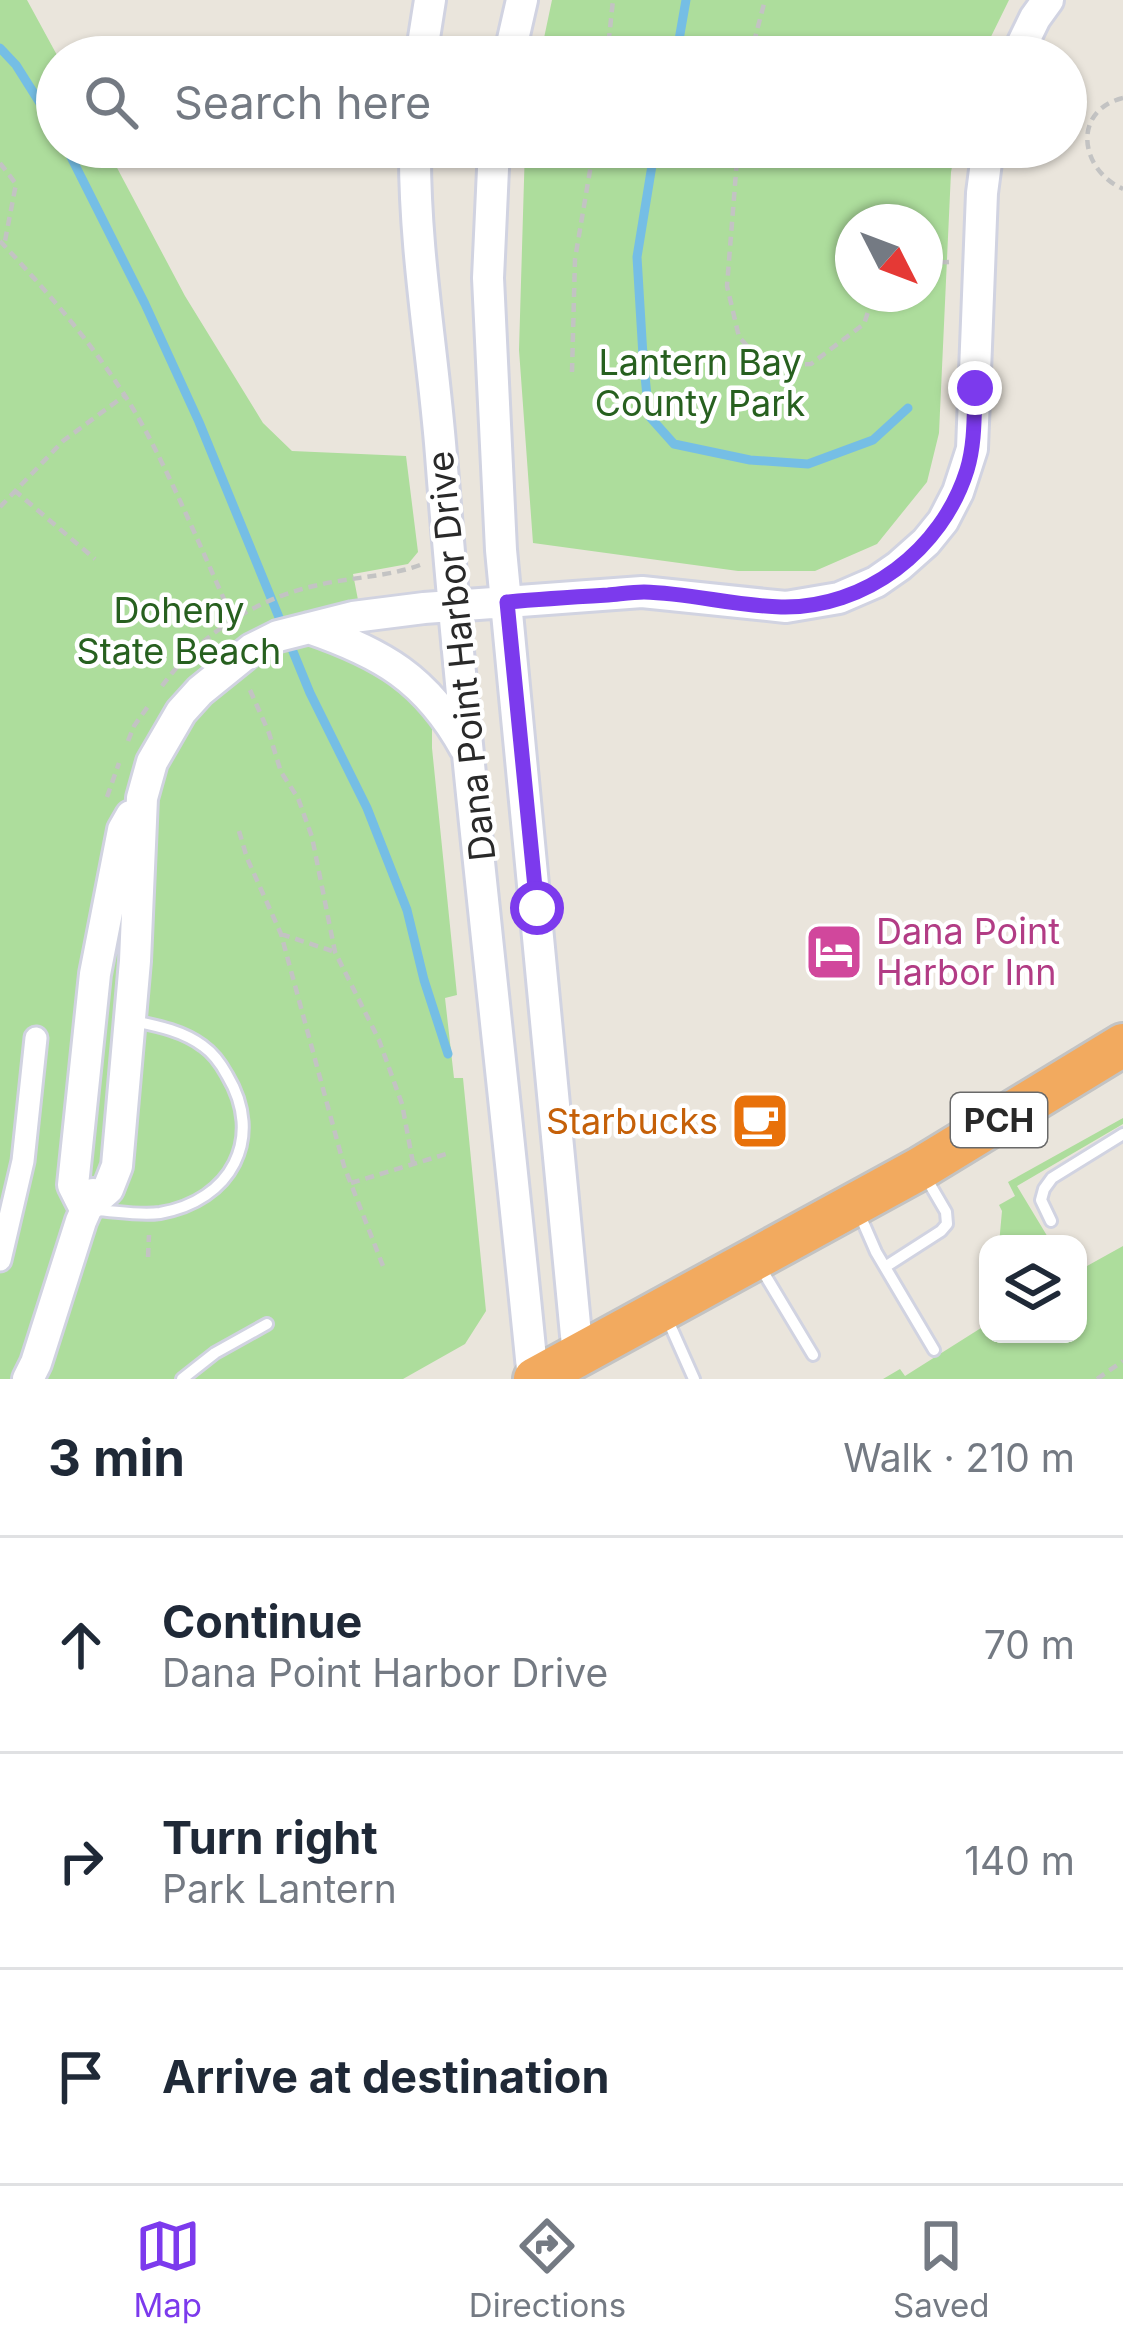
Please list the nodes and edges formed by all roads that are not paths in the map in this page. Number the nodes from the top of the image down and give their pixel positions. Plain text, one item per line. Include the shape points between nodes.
1 (430, 0) edge
2 (522, 0) edge
3 (1048, 0) edge
4 (424, 36) edge
5 (514, 36) edge
6 (1026, 36) edge
7 (415, 168) edge
8 (493, 168) edge
9 (985, 168) edge
10 (507, 602) junction
11 (455, 606) junction
12 (307, 627) junction
13 (470, 759) junction
14 (142, 798) junction
15 (123, 830) junction
16 (122, 1019) junction
17 (36, 1037) dead end
18 (1123, 1045) edge
19 (1123, 1134) edge
20 (921, 1168) junction
21 (855, 1204) junction
22 (85, 1209) junction
23 (1051, 1220) dead end
24 (0, 1260) edge
25 (755, 1260) junction
26 (885, 1267) junction
27 (664, 1310) junction
28 (267, 1324) dead end
29 (934, 1350) dead end
30 (813, 1354) dead end
31 (578, 1356) junction
32 (28, 1379) edge
33 (182, 1379) edge
34 (534, 1379) edge
35 (694, 1379) edge

1 - 4 main road
2 - 5 main road
3 - 6 main road
7 - 11 main road, Dana Point Harbor Drive
8 - 10 main road, Dana Point Harbor Drive via 488,278
9 - 10 main road via 971,449 951,507 918,551 876,583 804,605 642,592
10 - 11 main road
10 - 31 main road, Dana Point Harbor Drive
11 - 12 main road
11 - 13 main road, Dana Point Harbor Drive
12 - 13 main road via 416,681
12 - 14 main road via 236,659 200,691 152,762
13 - 34 main road, Dana Point Harbor Drive
14 - 15 main road
14 - 16 main road
15 - 16 main road
15 - 22 main road via 77,1132 73,1186
16 - 22 main road via 99,1180
16 - 22 lane via 184,1035 222,1065 244,1114 242,1148 212,1193 184,1207 158,1214
17 - 24 street via 23,1161
18 - 20 highway, PCH
19 - 23 lane via 1048,1181 1041,1200
20 - 21 highway, PCH
20 - 26 lane via 946,1224
21 - 25 highway, PCH
21 - 26 lane
22 - 32 main road
25 - 27 highway, PCH
25 - 30 lane
26 - 29 lane
27 - 31 highway, PCH
27 - 35 lane
28 - 33 lane
31 - 34 highway, PCH

